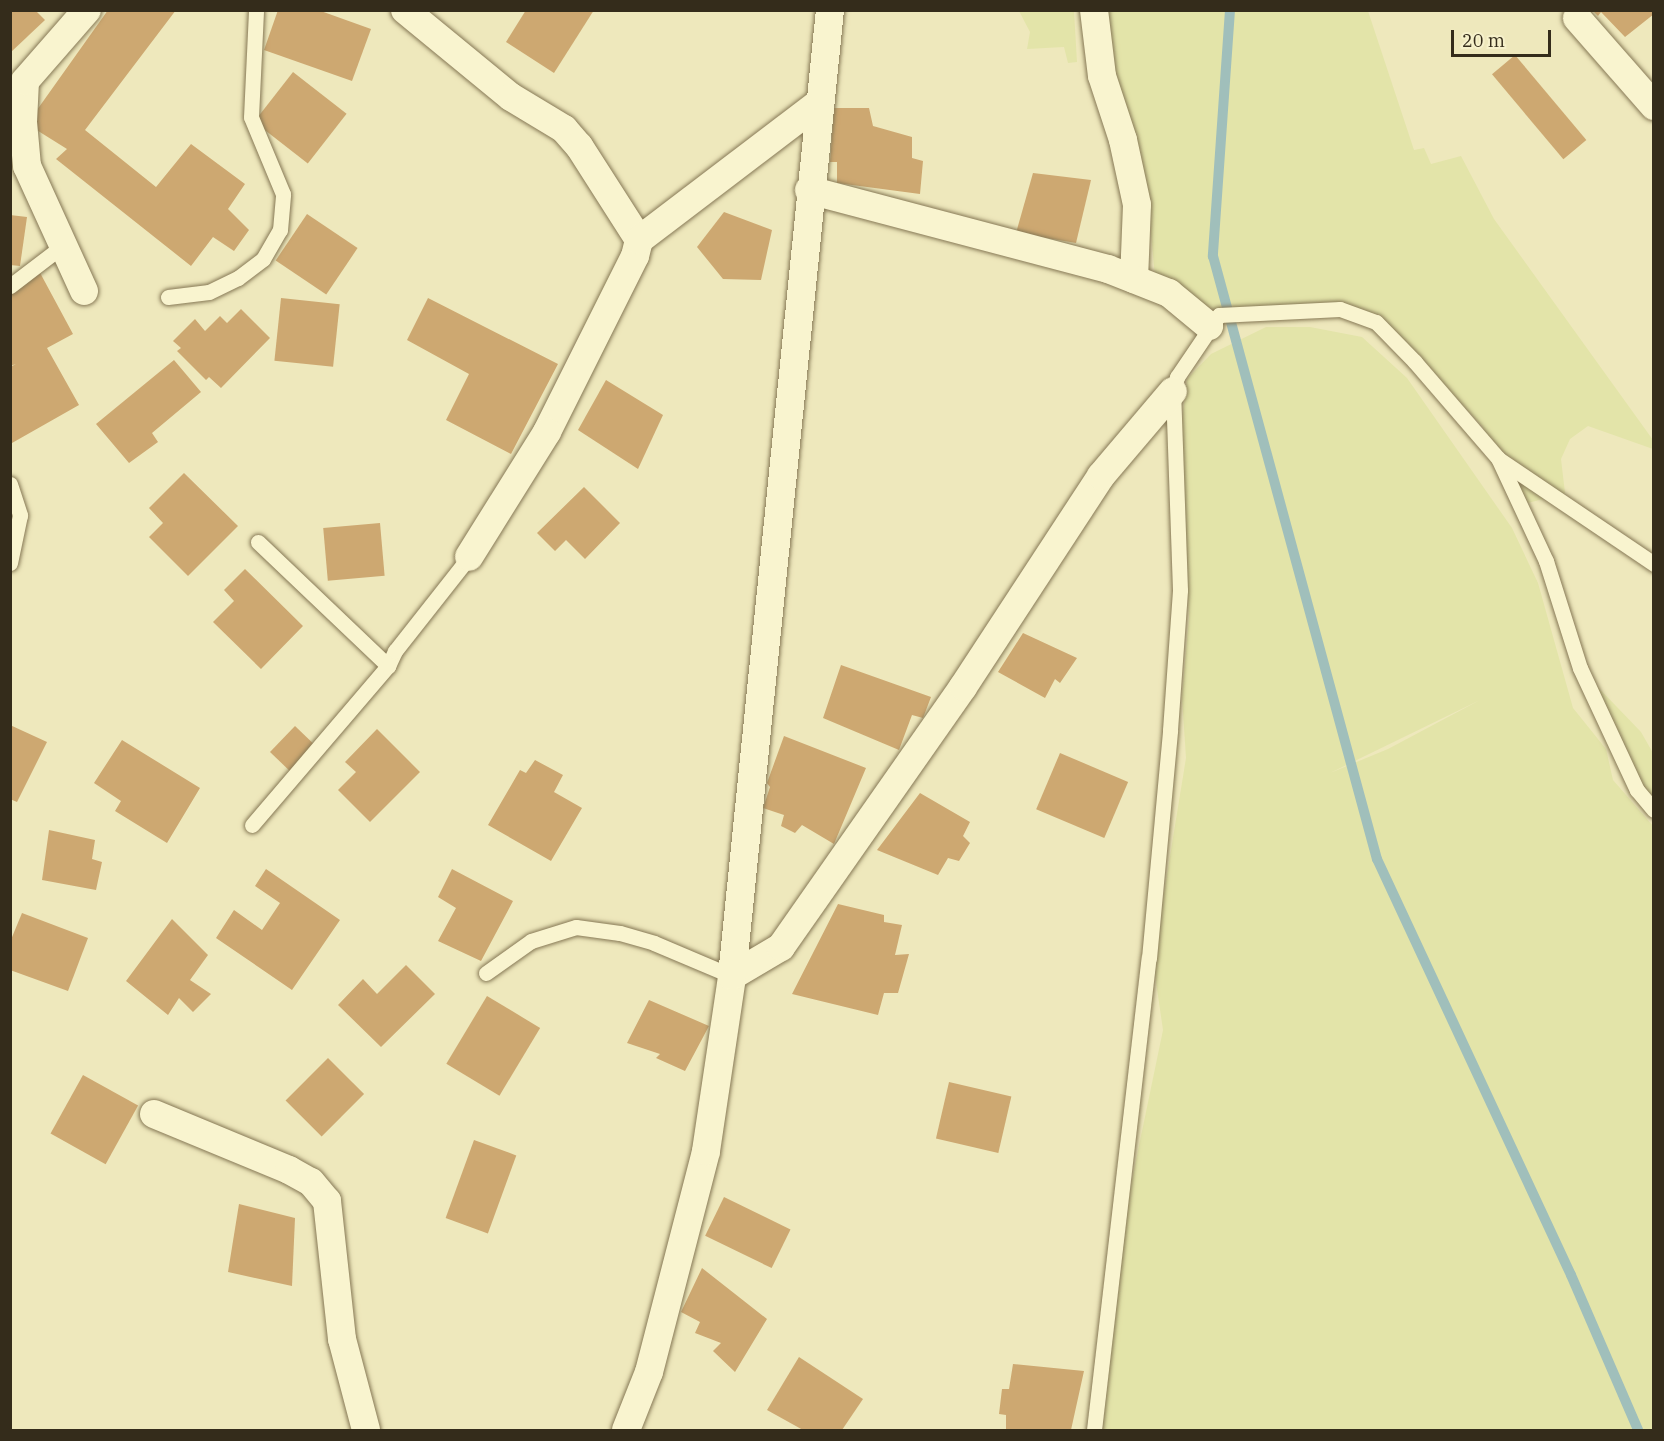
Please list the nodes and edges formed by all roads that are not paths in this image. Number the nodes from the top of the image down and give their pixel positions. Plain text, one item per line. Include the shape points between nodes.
1 (87, 10) edge
2 (256, 10) edge
3 (405, 10) edge
4 (830, 10) edge
5 (1094, 10) edge
6 (1577, 18) dead end
7 (18, 79) edge
8 (819, 103) junction
9 (1653, 106) edge
10 (19, 168) edge
11 (809, 190) junction
12 (639, 240) junction
13 (61, 247) junction
14 (1134, 279) junction
15 (10, 286) edge
16 (84, 291) dead end
17 (168, 297) dead end
18 (1209, 326) junction
19 (1173, 391) junction
20 (1498, 458) junction
21 (10, 484) edge
22 (258, 542) dead end
23 (469, 557) joint
24 (10, 563) edge
25 (1653, 564) edge
26 (388, 666) junction
27 (1653, 810) edge
28 (252, 825) dead end
29 (486, 974) dead end
30 (732, 976) junction
31 (153, 1114) dead end
32 (366, 1431) edge
33 (626, 1431) edge
34 (1094, 1431) edge

1 - 7 street
2 - 17 lane via 251,117 283,194 280,230 263,259 238,278 209,292
3 - 12 street via 511,97 564,129
4 - 8 street
5 - 14 street via 1102,76 1123,140 1137,205
6 - 9 street
7 - 10 street via 22,122
8 - 11 street
8 - 12 street
10 - 13 street
11 - 14 street
11 - 30 street
12 - 23 street via 635,256 547,432
13 - 15 lane
13 - 16 street
14 - 18 street via 1169,293
18 - 19 lane
18 - 20 lane via 1219,315 1340,309 1376,322
19 - 30 street via 1101,476 963,687 781,947
19 - 34 lane via 1180,590 1170,730 1149,958
20 - 25 lane
20 - 27 lane via 1546,561 1580,668 1637,790
21 - 24 lane via 20,515
22 - 26 lane
23 - 26 lane via 395,651
26 - 28 lane
29 - 30 lane via 531,941 576,927 654,943
30 - 33 street via 706,1151 649,1372
31 - 32 street via 289,1170 311,1182 327,1201 342,1339

